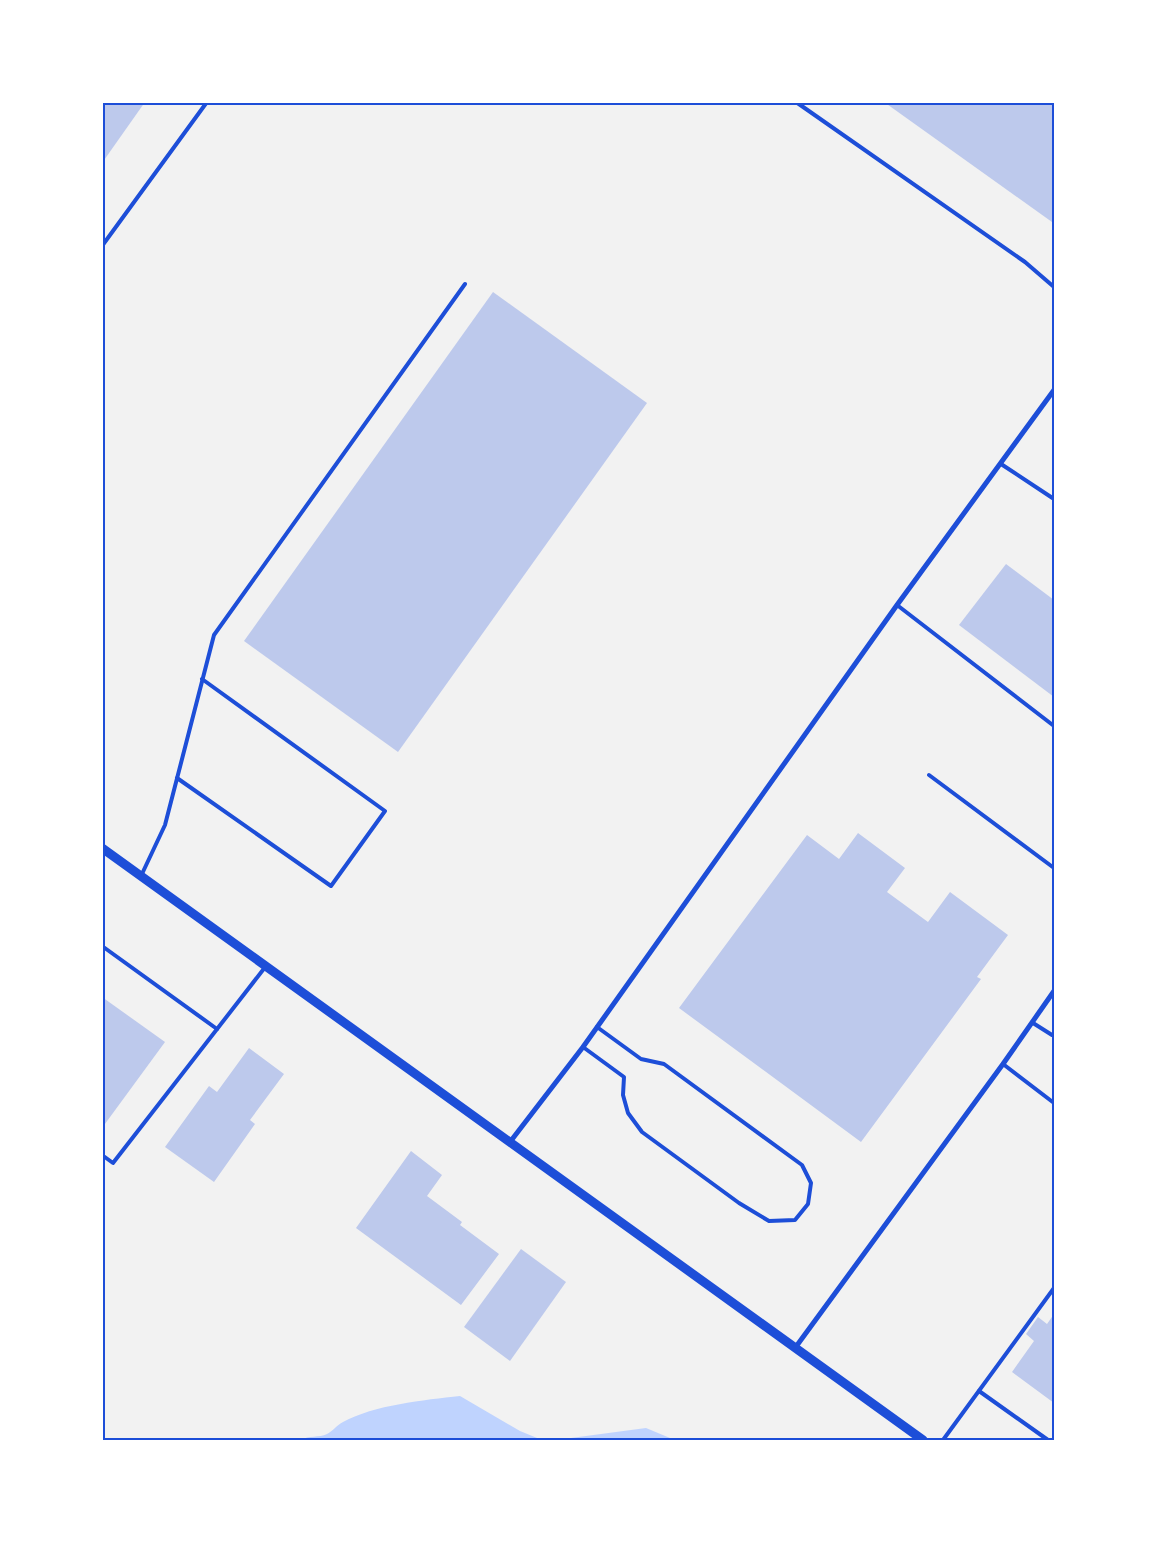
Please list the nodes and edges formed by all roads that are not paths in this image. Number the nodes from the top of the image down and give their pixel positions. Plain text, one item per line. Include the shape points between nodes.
1 (207, 102) edge
2 (796, 102) edge
3 (102, 246) edge
4 (465, 284) dead end
5 (1054, 286) edge
6 (1054, 390) edge
7 (1001, 464) junction
8 (1054, 497) edge
9 (897, 606) junction
10 (202, 679) junction
11 (1054, 726) edge
12 (929, 775) dead end
13 (177, 778) junction
14 (102, 848) edge
15 (1054, 868) edge
16 (141, 876) junction
17 (102, 946) edge
18 (266, 966) junction
19 (1054, 992) edge
20 (1033, 1023) junction
21 (597, 1028) junction
22 (217, 1029) junction
23 (1054, 1034) edge
24 (583, 1047) junction
25 (1003, 1064) junction
26 (1054, 1103) edge
27 (510, 1142) junction
28 (102, 1155) edge
29 (1054, 1288) edge
30 (795, 1348) junction
31 (979, 1391) junction
32 (922, 1440) edge
33 (943, 1440) edge
34 (1048, 1440) edge

1 - 3 lane
2 - 5 lane via 1025,262
4 - 10 lane via 214,635
6 - 7 street
7 - 8 lane
7 - 9 street
9 - 11 lane
9 - 21 street
10 - 13 lane
10 - 13 lane via 385,811 331,886
12 - 15 lane
13 - 16 lane via 165,825
14 - 16 street
16 - 18 street
17 - 22 lane
18 - 22 lane
18 - 27 street
19 - 20 street
20 - 23 lane
20 - 25 street
21 - 24 street
21 - 24 lane via 640,1059 664,1064 802,1165 811,1183 808,1204 795,1220 769,1221 739,1204 642,1132 628,1113 623,1096 624,1077
22 - 28 lane via 113,1163
24 - 27 street
25 - 26 lane
25 - 30 street
27 - 30 street
29 - 31 lane
30 - 32 street
31 - 33 lane
31 - 34 lane

